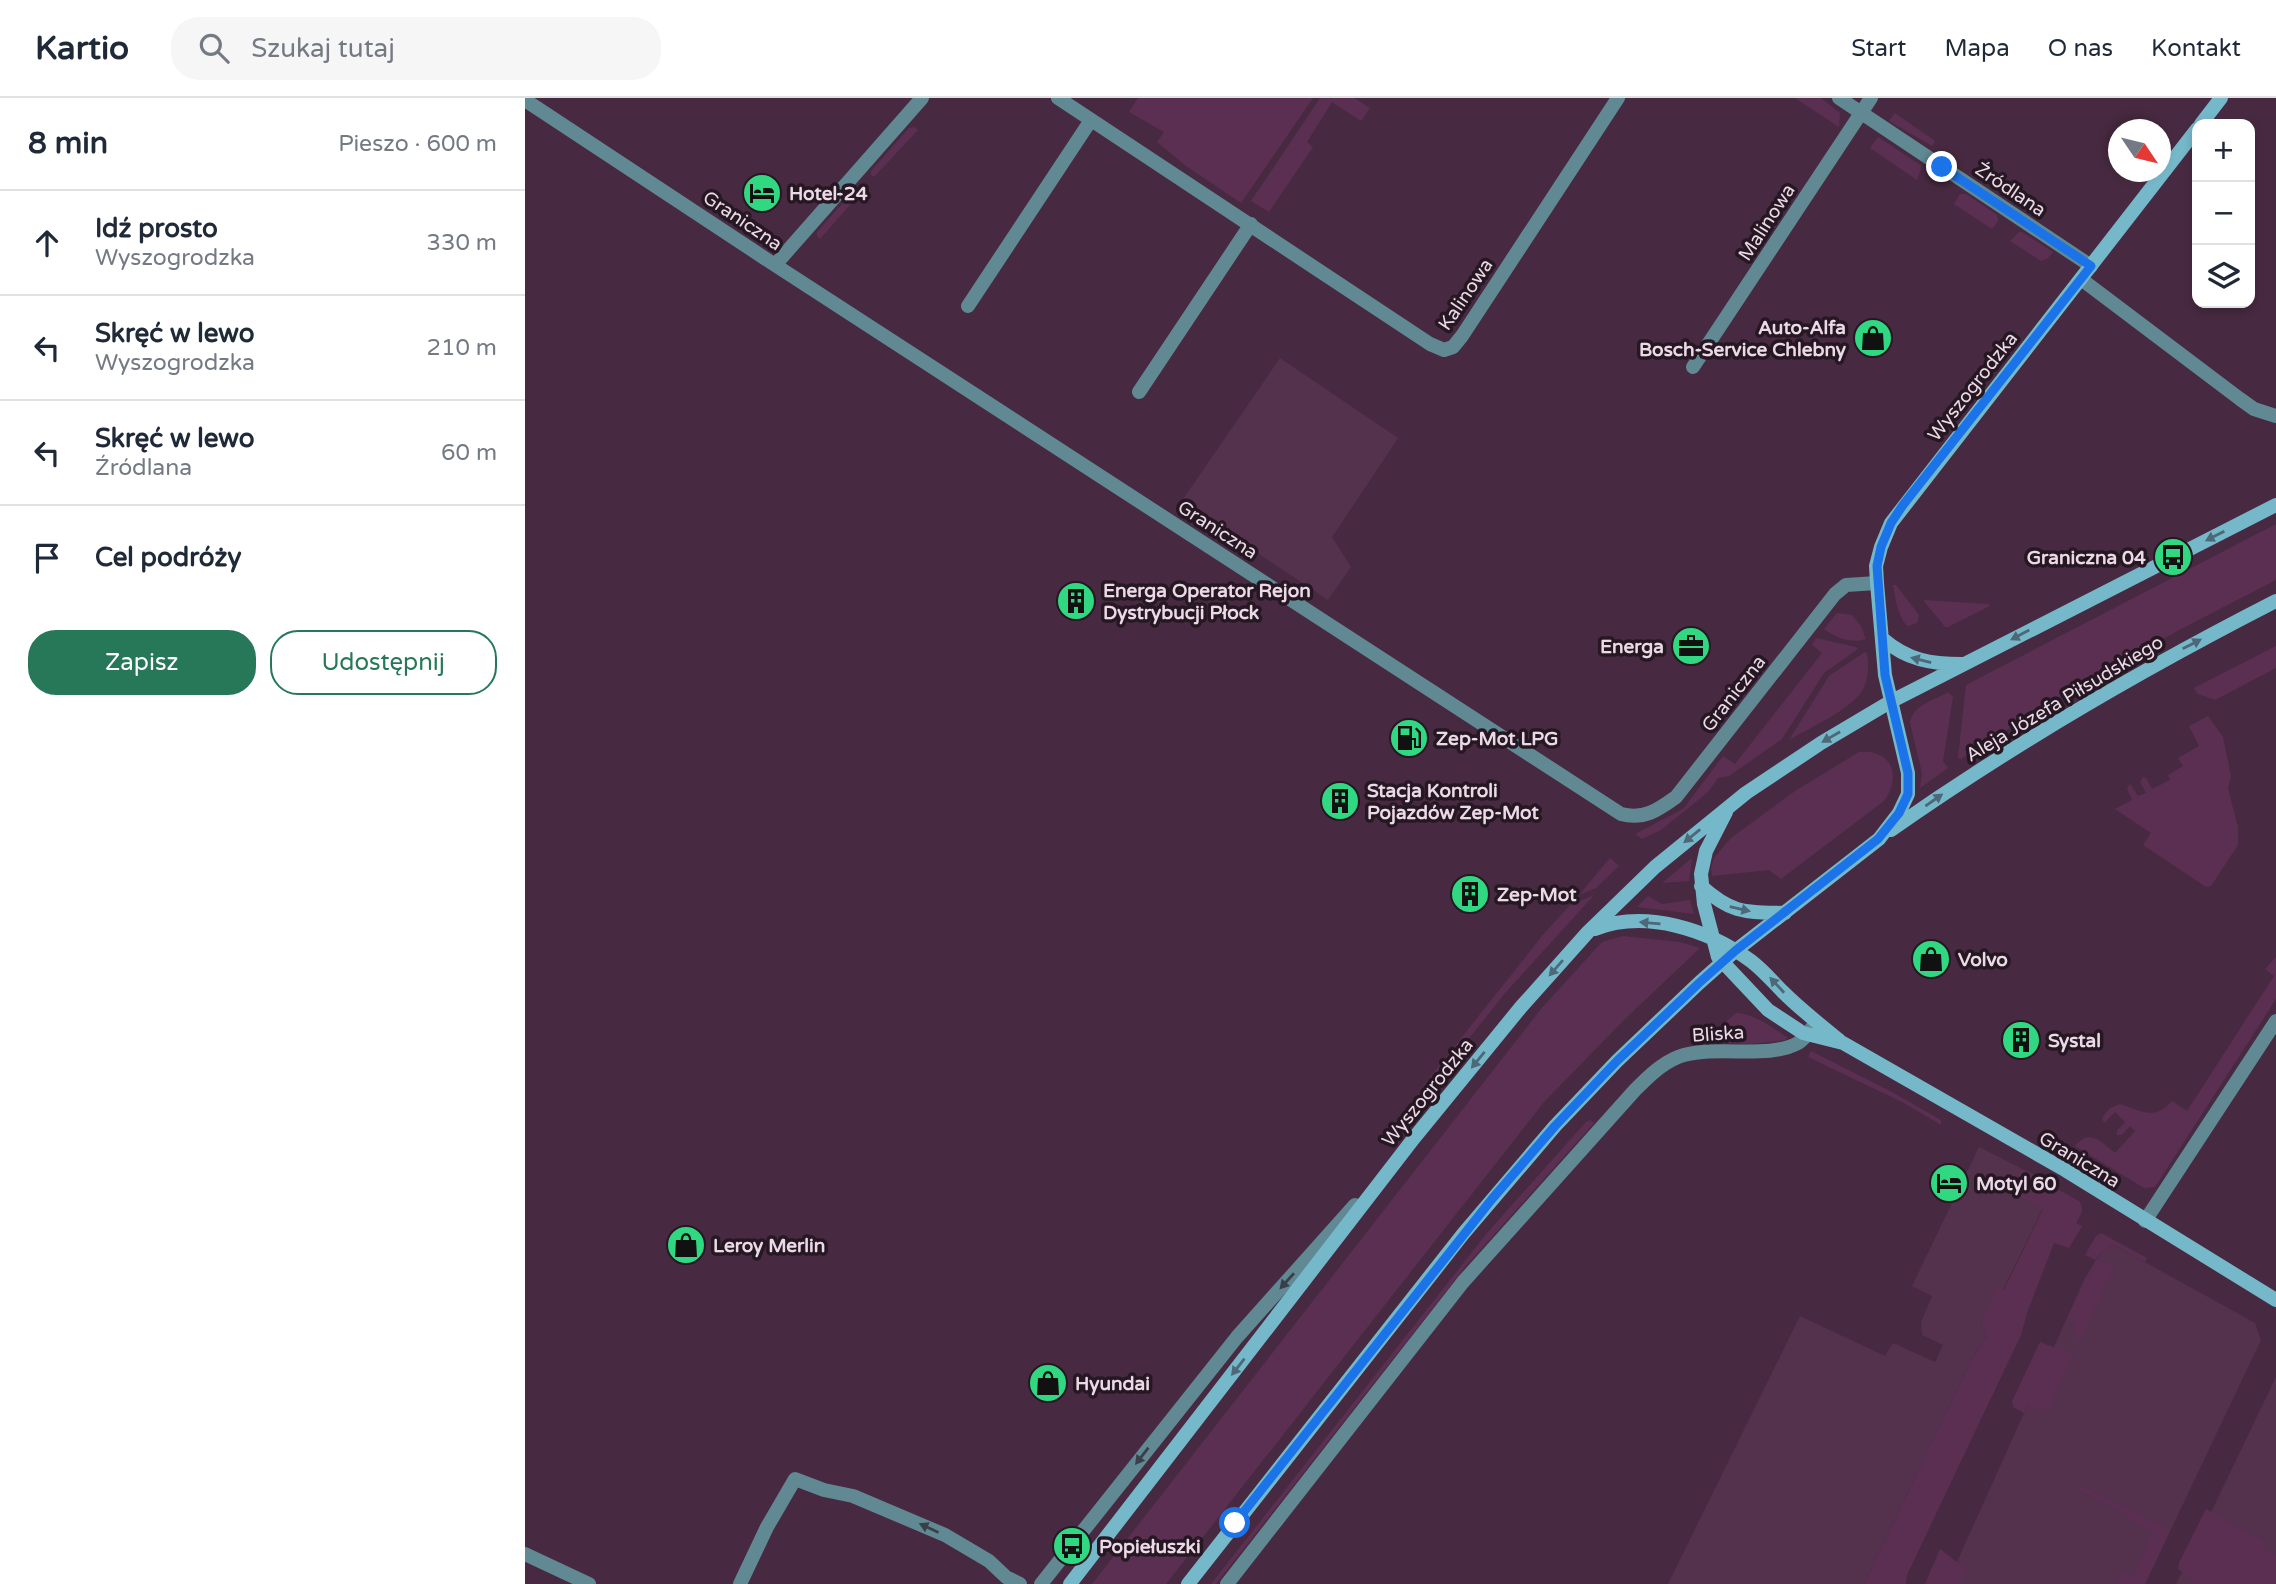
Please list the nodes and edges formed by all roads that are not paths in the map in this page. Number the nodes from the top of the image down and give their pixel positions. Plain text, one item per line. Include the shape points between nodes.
1 (922, 98) edge
2 (1058, 98) edge
3 (1618, 98) edge
4 (1839, 98) edge
5 (1871, 98) edge
6 (2221, 98) edge
7 (525, 100) edge
8 (1861, 112) junction
9 (2205, 119) edge
10 (1091, 120) junction
11 (2192, 135) edge
12 (1251, 225) junction
13 (775, 265) junction
14 (2091, 266) junction
15 (2081, 279) junction
16 (968, 306) dead end
17 (1693, 367) dead end
18 (1139, 392) dead end
19 (2276, 416) edge
20 (2276, 505) edge
21 (1877, 583) junction
22 (2276, 601) edge
23 (1883, 639) junction
24 (1965, 664) junction
25 (1890, 702) junction
26 (1730, 805) junction
27 (1878, 839) junction
28 (1701, 886) junction
29 (1785, 913) junction
30 (1588, 932) junction
31 (1713, 939) junction
32 (1735, 951) junction
33 (1722, 963) junction
34 (2276, 1021) edge
35 (1811, 1028) junction
36 (1414, 1138) junction
37 (2145, 1221) junction
38 (2276, 1300) edge
39 (525, 1555) edge
40 (589, 1584) edge
41 (740, 1584) edge
42 (1020, 1584) edge
43 (1041, 1584) edge
44 (1070, 1584) edge
45 (1188, 1584) edge
46 (1227, 1584) edge

1 - 13 street
2 - 10 street, Kalinowa
3 - 12 street, Kalinowa via 1462,335 1448,349 1430,344
4 - 8 street, Źródlana
5 - 8 street, Malinowa
6 - 9 main road
7 - 13 street, Graniczna
8 - 14 street, Źródlana
8 - 17 street, Malinowa
10 - 12 street, Kalinowa
10 - 16 street
11 - 14 main road, Wyszogrodzka
12 - 18 street
13 - 21 street, Graniczna via 1621,814 1651,813 1676,797 1835,594 1846,585
14 - 15 main road, Wyszogrodzka
15 - 19 street via 2239,399
15 - 21 main road, Wyszogrodzka via 1891,523 1881,547
20 -> 24 main road
21 - 23 main road, Wyszogrodzka
27 -> 22 main road, Aleja Józefa Piłsudskiego via 2058,720
24 -> 23 main road via 1917,660
23 - 25 main road, Wyszogrodzka
24 - 25 main road
25 -> 26 main road, Wyszogrodzka
25 - 27 main road, Wyszogrodzka via 1909,783 1905,803
26 - 28 main road via 1706,851
26 -> 30 main road, Wyszogrodzka via 1655,867
27 - 29 main road, Wyszogrodzka
28 -> 29 main road via 1734,910
28 - 31 main road
29 - 32 main road, Wyszogrodzka
31 -> 30 main road via 1679,927 1633,921
30 -> 36 main road, Wyszogrodzka
31 - 32 main road
31 - 33 main road
32 - 33 main road, Wyszogrodzka
35 -> 32 main road via 1753,962
33 - 35 main road via 1768,1010
33 - 45 main road, Wyszogrodzka via 1617,1061 1524,1160
34 - 37 street
35 - 37 main road, Graniczna via 2065,1170
35 - 46 street, Bliska via 1800,1042 1782,1048 1687,1054 1668,1061 1635,1090 1464,1282
36 -> 43 street via 1237,1337
36 -> 44 main road, Wyszogrodzka
37 - 38 main road, Graniczna
39 - 40 street
42 -> 41 street via 946,1535 853,1496 795,1479

